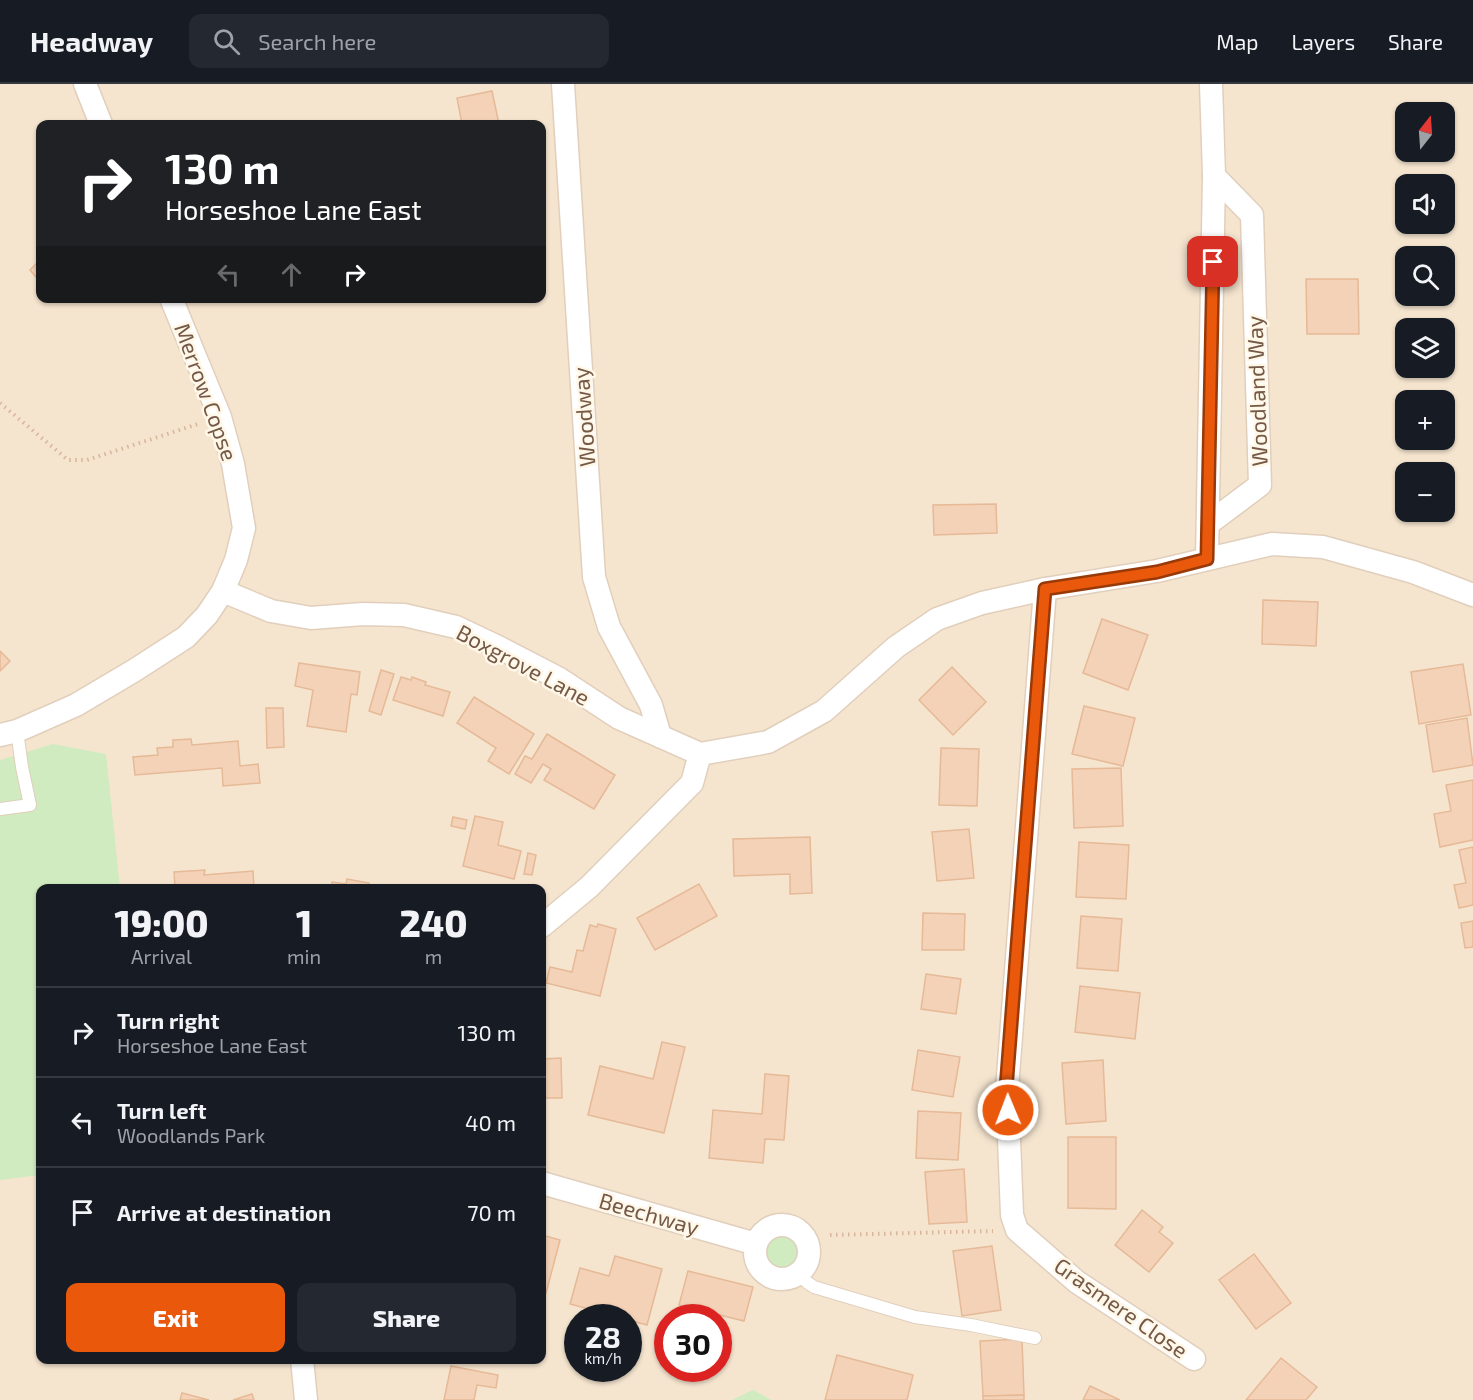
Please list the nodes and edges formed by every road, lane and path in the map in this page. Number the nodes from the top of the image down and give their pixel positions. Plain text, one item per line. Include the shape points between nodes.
1 (85, 84) edge
2 (563, 84) edge
3 (1211, 84) edge
4 (99, 120) edge
5 (1214, 176) junction
6 (173, 303) edge
7 (0, 403) edge
8 (220, 417) junction
9 (1208, 524) junction
10 (1207, 559) junction
11 (1045, 589) junction
12 (223, 591) junction
13 (1473, 595) edge
14 (9, 733) edge
15 (660, 736) junction
16 (700, 754) junction
17 (0, 809) edge
18 (546, 923) edge
19 (546, 1184) edge
20 (1017, 1230) junction
21 (830, 1235) dead end
22 (756, 1244) junction
23 (798, 1274) junction
24 (1035, 1338) dead end
25 (1194, 1359) dead end
26 (302, 1364) edge
27 (306, 1400) edge

1 - 4 street
2 - 15 street, Woodway via 594,577 609,627 651,705
3 - 5 street
5 - 9 street
5 - 9 street, Woodland Way via 1252,215 1260,485
6 - 8 street, Merrow Copse
7 - 8 path via 68,460 87,460
8 - 12 street, Merrow Copse via 244,528
9 - 10 street
10 - 11 street via 1157,572
10 - 13 street via 1272,544 1323,547 1413,572
11 - 16 street via 982,603 937,619 896,646 825,711 768,742
11 - 20 street via 1006,1089 1012,1215
12 - 14 street via 186,637 76,705
12 - 15 street, Boxgrove Lane via 271,611 311,618 404,615 456,627 558,678 619,718
14 - 17 lane via 30,805
15 - 16 street, Boxgrove Lane
16 - 18 street via 692,783 589,887
19 - 22 street, Beechway
20 - 21 path
20 - 25 street, Grasmere Close via 1077,1282
22 - 23 street via 758,1264 768,1276 788,1279
22 - 23 street via 761,1234 775,1225 801,1232 810,1252 805,1268
23 - 24 lane via 814,1287 915,1317
26 - 27 street

